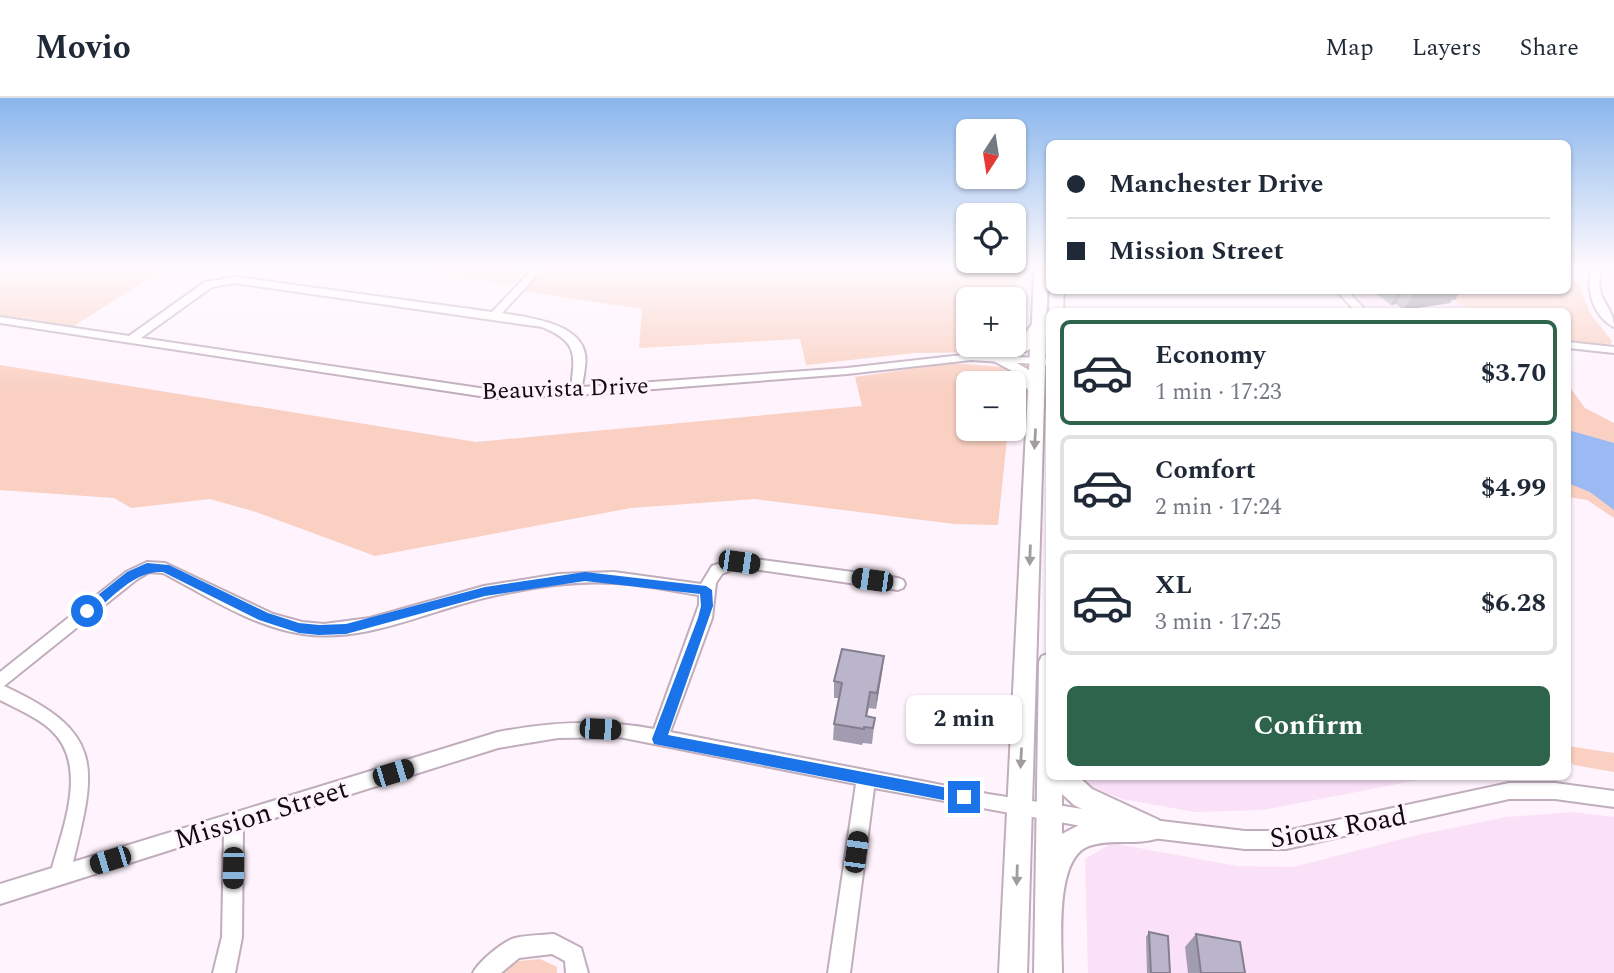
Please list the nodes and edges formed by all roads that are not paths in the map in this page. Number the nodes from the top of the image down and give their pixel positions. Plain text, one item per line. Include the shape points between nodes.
1 (173, 310) edge
2 (456, 310) edge
3 (499, 310) edge
4 (1040, 310) edge
5 (494, 315) junction
6 (0, 320) edge
7 (1039, 324) junction
8 (132, 340) junction
9 (1571, 345) edge
10 (1613, 351) edge
11 (996, 358) junction
12 (1044, 362) edge
13 (576, 391) junction
14 (1037, 391) junction
15 (898, 584) dead end
16 (706, 590) junction
17 (0, 681) edge
18 (0, 692) edge
19 (659, 739) junction
20 (866, 779) junction
21 (1048, 780) edge
22 (1067, 780) edge
23 (1552, 784) edge
24 (1614, 799) edge
25 (1019, 807) junction
26 (1048, 813) junction
27 (234, 821) junction
28 (1150, 829) junction
29 (60, 875) junction
30 (0, 894) edge
31 (1049, 930) junction
32 (224, 973) edge
33 (484, 973) edge
34 (577, 973) edge
35 (839, 973) edge
36 (1013, 973) edge
37 (1048, 973) edge

1 - 8 street
2 - 5 street
3 - 5 street
4 - 7 main road
5 - 13 street via 545,324 572,341 580,355
6 - 8 street, Beauvista Drive
7 - 11 main road via 1025,348
7 - 12 main road
8 - 13 street, Beauvista Drive via 493,394
9 - 10 street
11 - 12 street, Beauvista Drive
11 - 13 street, Beauvista Drive
11 - 14 main road via 1020,369
12 - 14 main road
14 -> 25 main road
15 - 16 street via 739,562 720,566 710,574
16 - 17 street via 585,577 485,592 346,629 319,630 264,616 165,568 147,567
16 - 19 street via 704,618
18 - 29 street via 58,726 78,757 79,789
19 - 20 street, Mission Street
19 - 27 street, Mission Street via 619,730 548,730 499,740
20 - 25 street, Mission Street
20 - 35 street
21 - 26 main road
22 - 28 main road via 1083,797
23 - 24 street, Sioux Road
23 - 28 street, Sioux Road via 1286,840
25 - 26 street, Sioux Road
25 -> 36 main road
26 - 28 street, Sioux Road
26 - 31 main road
27 - 29 street, Mission Street
27 - 32 street via 232,937
28 - 31 main road via 1090,834 1074,841 1052,885
29 - 30 street, Mission Street
31 - 37 main road
33 - 34 street via 515,948 554,944 574,956

